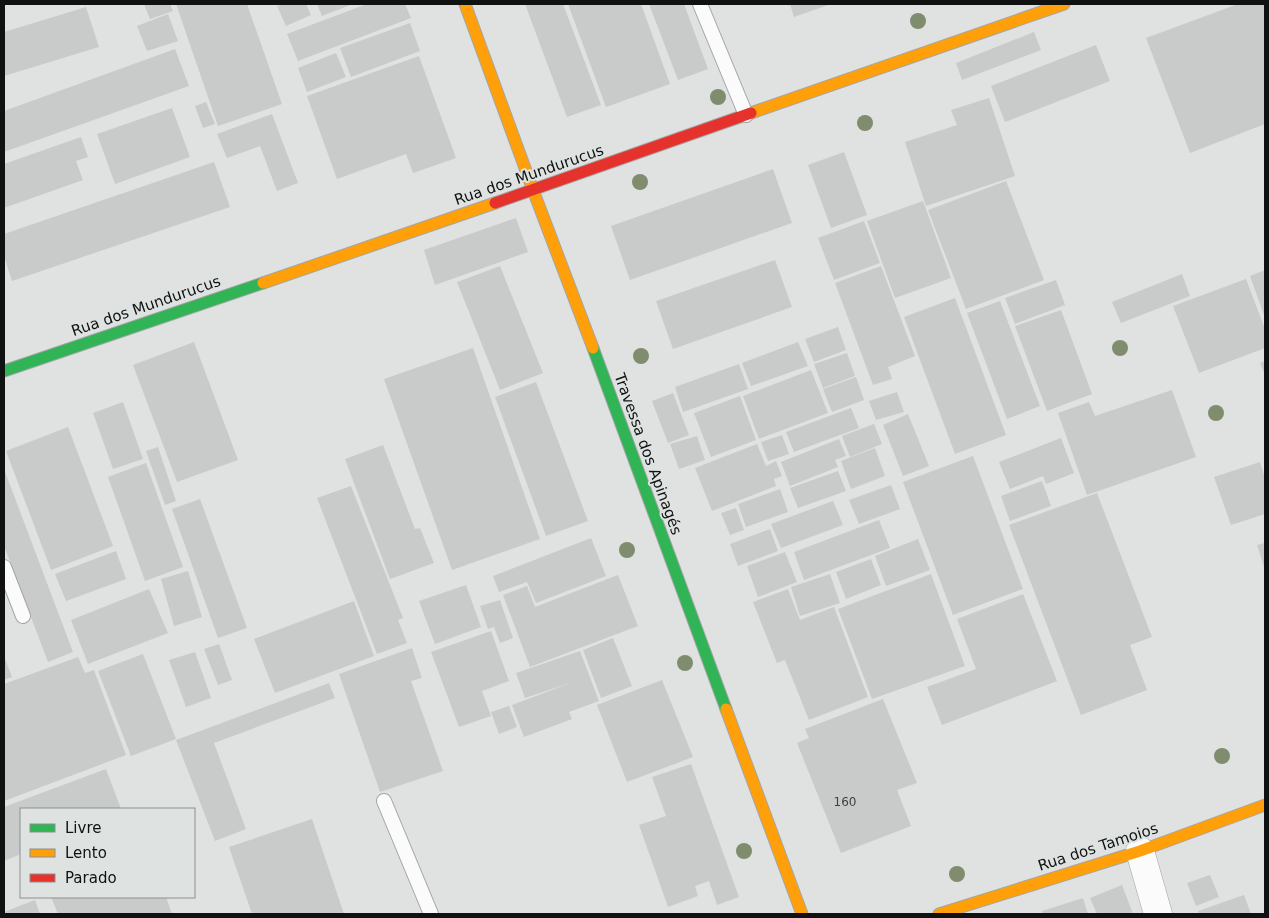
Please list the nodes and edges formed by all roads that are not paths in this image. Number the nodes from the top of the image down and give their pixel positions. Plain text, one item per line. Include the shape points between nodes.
1 (465, 4) edge
2 (700, 4) edge
3 (1064, 4) edge
4 (746, 115) junction
5 (532, 190) junction
6 (4, 371) edge
7 (4, 568) edge
8 (23, 616) dead end
9 (384, 801) dead end
10 (1265, 805) edge
11 (1140, 851) junction
12 (431, 914) edge
13 (802, 914) edge
14 (939, 914) edge
15 (1158, 914) edge

1 - 5 street, Travessa dos Apinagés
2 - 4 lane
3 - 4 street, Rua dos Mundurucus
4 - 5 street, Rua dos Mundurucus
5 - 6 street, Rua dos Mundurucus
5 - 13 street, Travessa dos Apinagés
7 - 8 lane
9 - 12 lane
10 - 11 street, Rua dos Tamoios
11 - 14 street, Rua dos Tamoios
11 - 15 street

